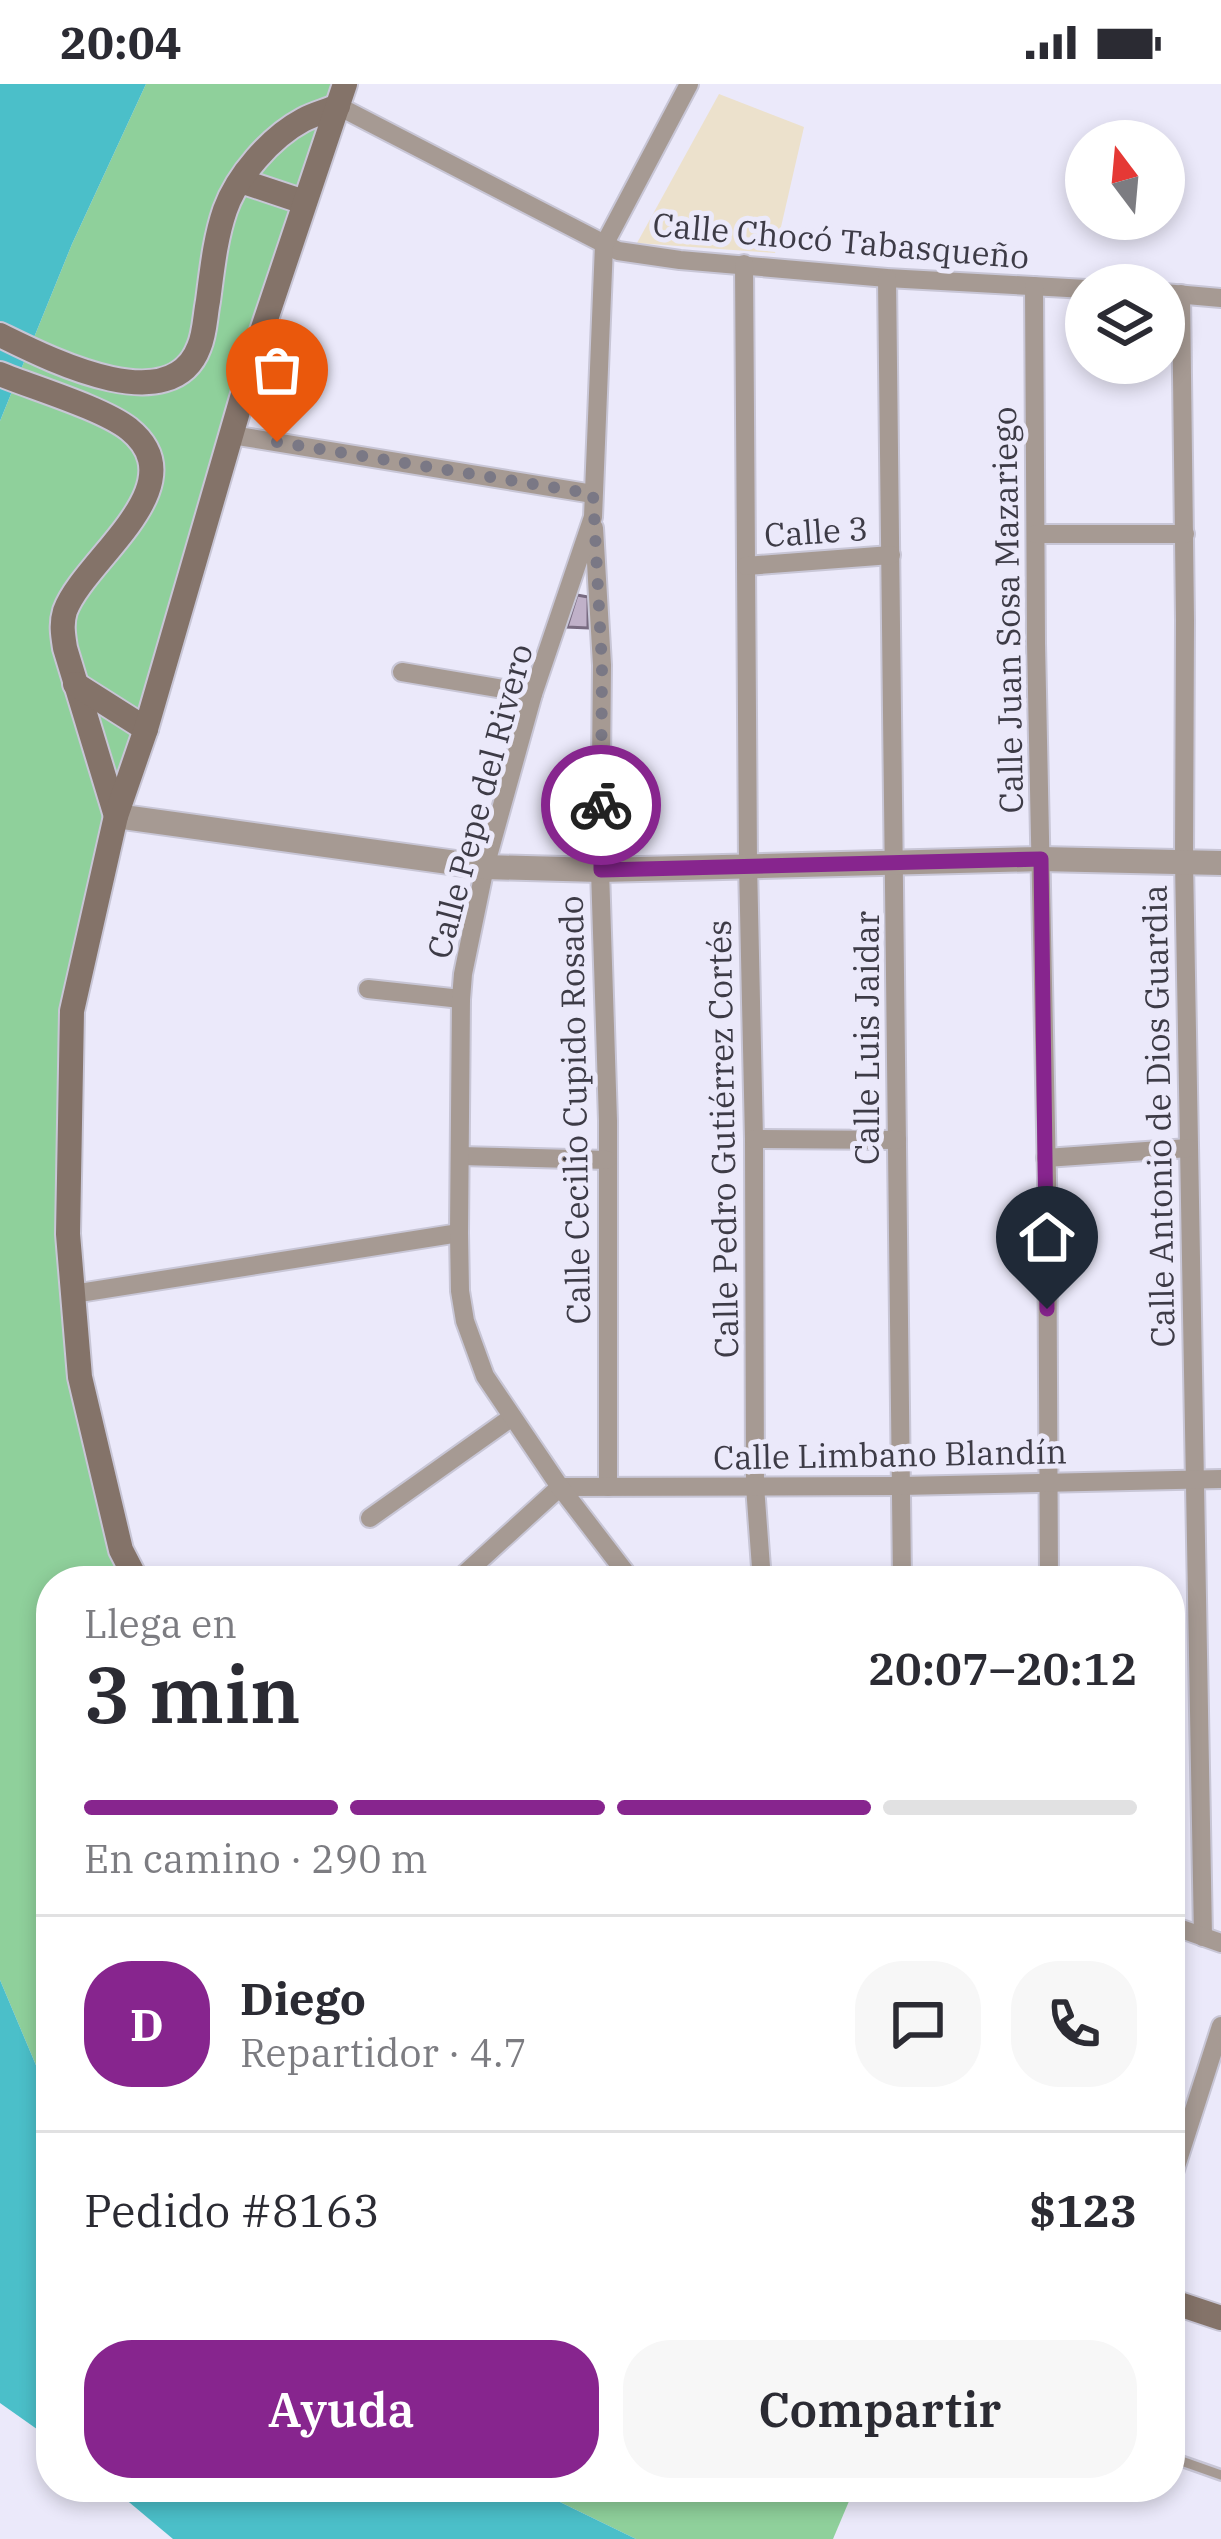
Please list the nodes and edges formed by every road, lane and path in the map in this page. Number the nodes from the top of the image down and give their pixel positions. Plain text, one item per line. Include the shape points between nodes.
1 (689, 84) edge
2 (341, 95) edge
3 (241, 181) junction
4 (304, 202) junction
5 (604, 245) junction
6 (744, 264) junction
7 (887, 278) junction
8 (1034, 286) junction
9 (1065, 288) edge
10 (1185, 295) edge
11 (1221, 298) edge
12 (0, 334) edge
13 (0, 374) edge
14 (1177, 384) edge
15 (232, 435) junction
16 (593, 494) junction
17 (593, 517) junction
18 (1036, 534) junction
19 (1185, 535) junction
20 (891, 555) junction
21 (746, 566) junction
22 (402, 672) dead end
23 (75, 684) junction
24 (533, 694) junction
25 (146, 729) junction
26 (116, 816) junction
27 (1041, 859) junction
28 (894, 862) junction
29 (1184, 862) junction
30 (1221, 862) edge
31 (748, 864) junction
32 (485, 867) junction
33 (601, 870) junction
34 (368, 989) dead end
35 (461, 999) junction
36 (754, 1139) junction
37 (897, 1140) junction
38 (1189, 1148) junction
39 (460, 1156) junction
40 (1046, 1158) junction
41 (608, 1160) junction
42 (459, 1233) junction
43 (73, 1294) junction
44 (512, 1418) junction
45 (1221, 1479) edge
46 (1194, 1480) junction
47 (1047, 1483) junction
48 (755, 1486) junction
49 (901, 1486) junction
50 (560, 1487) junction
51 (608, 1487) junction
52 (370, 1518) dead end
53 (129, 1566) edge
54 (473, 1566) edge
55 (621, 1566) edge
56 (760, 1566) edge
57 (902, 1566) edge
58 (1049, 1566) edge
59 (1212, 1940) edge
60 (1221, 2026) edge
61 (1185, 2138) edge
62 (1185, 2306) edge
63 (1221, 2318) edge
64 (1185, 2462) edge
65 (1221, 2475) edge

1 - 5 street, Calle Pepe del Rivero
2 - 3 main road via 283,134
2 - 4 main road
2 - 5 street, Calle Chocó Tabasqueño
3 - 4 main road
3 - 12 main road via 220,227 203,334 185,369 133,384
4 - 15 main road
5 - 6 street, Calle Chocó Tabasqueño
5 - 16 street, Calle Pepe del Rivero
6 - 7 street, Calle Chocó Tabasqueño
6 - 21 street, Calle Pedro Gutiérrez Cortés
7 - 8 street, Calle Chocó Tabasqueño
7 - 20 street, Calle Luis Jaidar
8 - 9 street, Calle Chocó Tabasqueño
8 - 18 street, Calle Juan Sosa Mazariego
10 - 11 street
13 - 23 main road via 130,430 148,455 140,510 65,611
14 - 19 street, Calle Antonio de Dios Guardia
15 - 16 street
15 - 25 main road
16 - 17 street, Calle Pepe del Rivero
17 - 24 street, Calle Pepe del Rivero
17 - 33 street, Calle Cecilio Cupido Rosado
18 - 19 street
18 - 27 street, Calle Juan Sosa Mazariego
19 - 29 street, Calle Antonio de Dios Guardia
20 - 21 street, Calle 3
20 - 28 street, Calle Luis Jaidar
21 - 31 street, Calle Pedro Gutiérrez Cortés
22 - 24 street
23 - 25 main road
23 - 26 main road
24 - 32 street, Calle Pepe del Rivero
25 - 26 main road
26 - 32 street
26 - 43 main road via 73,1011
27 - 28 street
27 - 29 street
27 - 40 street, Calle Juan Sosa Mazariego
28 - 31 street
28 - 37 street, Calle Luis Jaidar
29 - 30 street
29 - 38 street, Calle Antonio de Dios Guardia
31 - 33 street
31 - 36 street, Calle Pedro Gutiérrez Cortés
32 - 33 street
32 - 35 street, Calle Pepe del Rivero
33 - 41 street, Calle Cecilio Cupido Rosado
34 - 35 street
35 - 39 street, Calle Pepe del Rivero
36 - 37 street
36 - 48 street, Calle Pedro Gutiérrez Cortés
37 - 49 street, Calle Luis Jaidar
38 - 40 street
38 - 46 street, Calle Antonio de Dios Guardia
39 - 41 street
39 - 42 street, Calle Pepe del Rivero
40 - 47 street, Calle Juan Sosa Mazariego
41 - 51 street, Calle Cecilio Cupido Rosado
42 - 43 street
42 - 44 street, Calle Pepe del Rivero via 465,1321 478,1363
43 - 53 main road via 80,1377
44 - 50 street, Calle Pepe del Rivero
44 - 52 street
45 - 46 street, Calle Limbano Blandín
46 - 47 street, Calle Limbano Blandín
46 - 59 street, Calle Antonio de Dios Guardia
47 - 49 street, Calle Limbano Blandín
47 - 58 street, Calle Juan Sosa Mazariego
48 - 49 street, Calle Limbano Blandín
48 - 51 street, Calle Limbano Blandín
48 - 56 street, Calle Pedro Gutiérrez Cortés
49 - 57 street, Calle Luis Jaidar
50 - 51 street, Calle Limbano Blandín
50 - 54 street
50 - 55 street, Calle Pepe del Rivero
60 - 61 street
62 - 63 main road
64 - 65 lane

